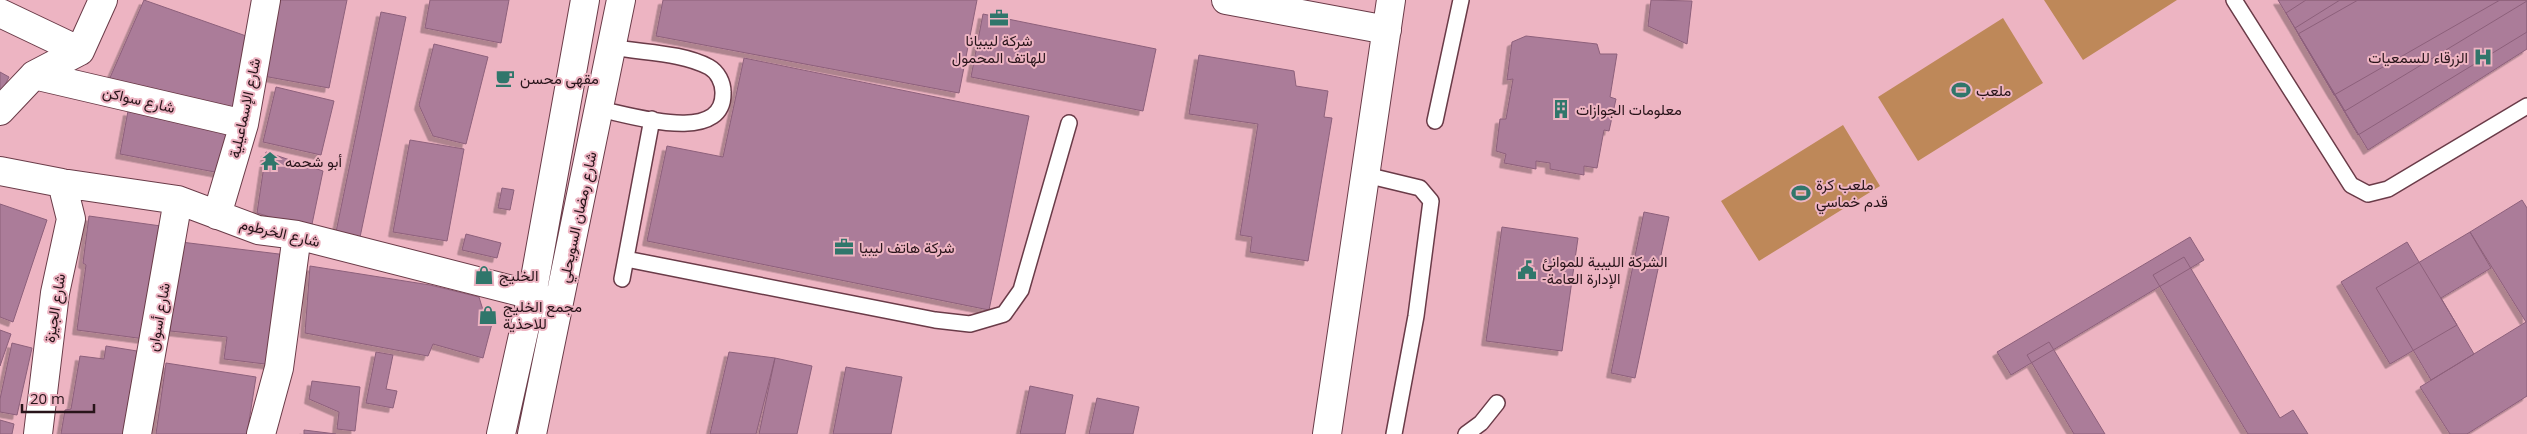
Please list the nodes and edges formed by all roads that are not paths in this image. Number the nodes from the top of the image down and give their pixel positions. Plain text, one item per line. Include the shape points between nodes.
1 (103, 0) edge
2 (266, 0) edge
3 (585, 0) edge
4 (621, 0) edge
5 (1226, 0) edge
6 (1391, 0) edge
7 (1461, 0) edge
8 (2234, 0) edge
9 (1256, 3) edge
10 (1307, 8) edge
11 (0, 13) edge
12 (1388, 30) junction
13 (612, 47) junction
14 (80, 51) junction
15 (34, 75) junction
16 (2527, 106) edge
17 (599, 109) junction
18 (0, 112) edge
19 (652, 119) junction
20 (1435, 121) dead end
21 (1069, 123) dead end
22 (244, 124) junction
23 (0, 171) edge
24 (1366, 175) junction
25 (62, 184) junction
26 (178, 200) junction
27 (217, 215) junction
28 (297, 235) junction
29 (626, 258) junction
30 (622, 278) dead end
31 (532, 295) junction
32 (558, 305) junction
33 (1497, 403) dead end
34 (38, 434) edge
35 (137, 434) edge
36 (261, 434) edge
37 (500, 434) edge
38 (532, 434) edge
39 (1327, 434) edge
40 (1394, 434) edge
41 (1466, 434) edge

1 - 14 street
2 - 22 street, شارع الإسماعيلية
3 - 31 street, شارع رمضان السويحلي
4 - 13 street, شارع رمضان السويحلي
5 - 9 street
6 - 12 street
7 - 20 lane
8 - 16 lane via 2351,185 2368,194 2388,188
9 - 10 street
10 - 12 street
11 - 14 street
12 - 24 street
13 - 17 street, شارع رمضان السويحلي
13 - 19 lane via 679,58 710,67 723,82 723,102 716,116 699,124
14 - 15 street
15 - 18 street
15 - 22 street, شارع سواكن
17 - 19 lane
17 - 32 street, شارع رمضان السويحلي
19 - 29 lane
21 - 29 lane via 1021,290 1004,314 970,324 935,320
22 - 27 street, شارع الإسماعيلية
23 - 25 street, شارع الخرطوم
24 - 39 street
24 - 40 lane via 1420,188 1431,201 1416,316
25 - 26 street, شارع الخرطوم
25 - 34 street, شارع الجيزة via 71,219 55,293
26 - 27 street, شارع الخرطوم
26 - 35 street, شارع أسوان
27 - 28 street, شارع الخرطوم via 258,230
28 - 31 street, شارع الخرطوم
28 - 36 street via 279,368
29 - 30 lane
31 - 32 street, شارع الخرطوم
31 - 37 street, شارع رمضان السويحلي
32 - 38 street, شارع رمضان السويحلي
33 - 41 lane via 1481,423

